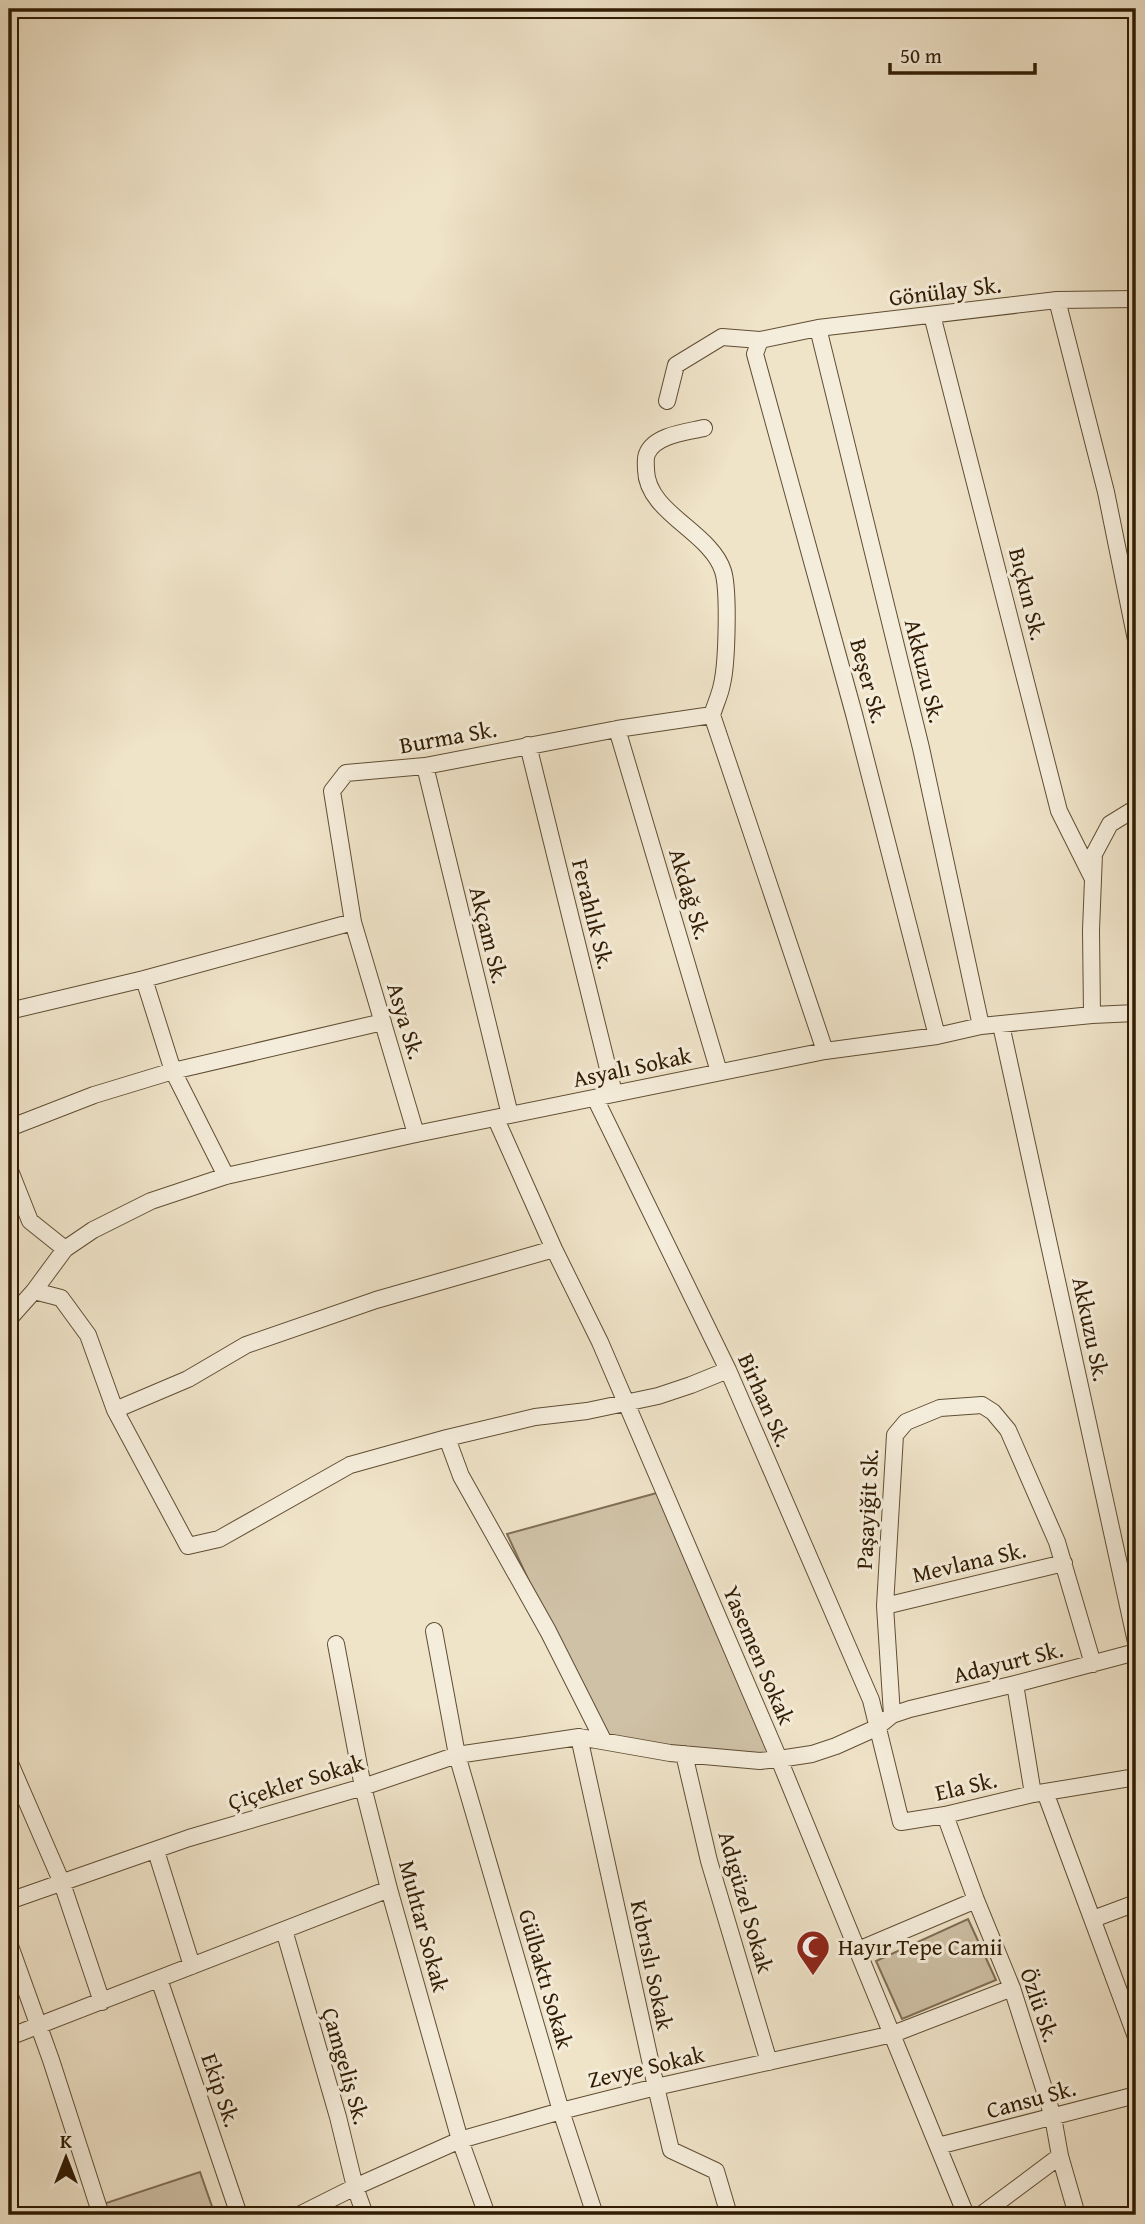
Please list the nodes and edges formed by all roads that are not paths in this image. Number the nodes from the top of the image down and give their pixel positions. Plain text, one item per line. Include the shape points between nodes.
1 (31, 9) edge
2 (9, 10) edge
3 (1136, 299) edge
4 (1057, 300) junction
5 (932, 315) junction
6 (818, 328) junction
7 (760, 340) junction
8 (667, 401) dead end
9 (704, 428) dead end
10 (1136, 640) edge
11 (712, 715) junction
12 (617, 729) junction
13 (528, 745) junction
14 (425, 766) junction
15 (1136, 808) edge
16 (1093, 879) junction
17 (353, 922) junction
18 (144, 979) junction
19 (9, 1011) edge
20 (1136, 1013) edge
21 (1092, 1015) junction
22 (383, 1022) junction
23 (1001, 1025) junction
24 (981, 1026) junction
25 (937, 1036) junction
26 (825, 1051) junction
27 (173, 1071) junction
28 (719, 1072) junction
29 (614, 1093) junction
30 (595, 1097) junction
31 (503, 1117) junction
32 (9, 1128) edge
33 (416, 1134) junction
34 (9, 1168) edge
35 (226, 1175) junction
36 (65, 1249) junction
37 (554, 1249) junction
38 (34, 1291) junction
39 (9, 1319) edge
40 (728, 1370) junction
41 (626, 1402) junction
42 (115, 1410) junction
43 (447, 1438) junction
44 (1064, 1563) junction
45 (885, 1606) junction
46 (434, 1631) dead end
47 (1136, 1642) edge
48 (336, 1644) dead end
49 (1136, 1652) edge
50 (1093, 1664) junction
51 (1016, 1684) junction
52 (892, 1715) junction
53 (876, 1728) junction
54 (579, 1737) junction
55 (603, 1740) junction
56 (684, 1754) junction
57 (457, 1755) junction
58 (779, 1759) junction
59 (9, 1761) edge
60 (1136, 1777) edge
61 (363, 1787) junction
62 (1039, 1793) junction
63 (945, 1815) junction
64 (156, 1851) junction
65 (62, 1883) junction
66 (389, 1889) junction
67 (9, 1900) edge
68 (976, 1900) junction
69 (1136, 1903) edge
70 (1093, 1919) junction
71 (284, 1930) junction
72 (9, 1943) edge
73 (858, 1950) junction
74 (192, 1966) junction
75 (159, 1979) junction
76 (1012, 1989) junction
77 (102, 2002) junction
78 (38, 2027) junction
79 (893, 2034) junction
80 (9, 2037) edge
81 (1136, 2037) edge
82 (769, 2062) junction
83 (656, 2087) junction
84 (1136, 2095) edge
85 (561, 2111) junction
86 (1053, 2117) junction
87 (460, 2140) junction
88 (938, 2147) junction
89 (1060, 2157) junction
90 (355, 2187) junction
91 (306, 2214) edge
92 (101, 2215) edge
93 (239, 2215) edge
94 (365, 2215) edge
95 (487, 2215) edge
96 (595, 2215) edge
97 (729, 2215) edge
98 (966, 2215) edge
99 (981, 2215) edge
100 (1077, 2215) edge

1 - 2 street
3 - 4 street, Gönülay Sk.
4 - 5 street, Gönülay Sk.
4 - 10 street via 1106,492
5 - 6 street, Gönülay Sk.
5 - 16 street, Bıçkın Sk. via 1059,811
6 - 7 street, Gönülay Sk.
6 - 24 street, Akkuzu Sk. via 921,748
7 - 8 street, Gönülay Sk. via 722,337 676,365
7 - 25 street, Beşer Sk. via 755,354
9 - 11 street via 654,444 646,454 646,475 656,498 706,546 723,570 722,684
11 - 12 street, Burma Sk.
11 - 26 street
12 - 13 street, Burma Sk.
12 - 28 street, Akdağ Sk.
13 - 14 street, Burma Sk.
13 - 29 street, Ferahlık Sk.
14 - 17 street, Burma Sk. via 346,774 332,792
14 - 31 street, Akçam Sk.
15 - 16 street via 1111,824 1094,854
16 - 21 street
17 - 18 street
17 - 22 street, Asya Sk.
18 - 19 street
18 - 27 street
20 - 21 street, Asyalı Sokak
21 - 23 street, Asyalı Sokak
22 - 27 street
22 - 33 street, Asya Sk.
23 - 24 street, Asyalı Sokak
23 - 47 street, Akkuzu Sk.
24 - 25 street, Asyalı Sokak
25 - 26 street, Asyalı Sokak
26 - 28 street, Asyalı Sokak
27 - 32 street
27 - 35 street
28 - 29 street, Asyalı Sokak
29 - 30 street, Asyalı Sokak
30 - 31 street, Asyalı Sokak
30 - 40 street, Birhan Sk.
31 - 33 street, Asyalı Sokak
31 - 37 street, Yasemen Sokak
33 - 35 street, Asyalı Sokak
34 - 36 street via 30,1221
35 - 36 street, Asyalı Sokak via 151,1201
36 - 38 street, Asyalı Sokak
37 - 41 street, Yasemen Sokak
37 - 42 street via 353,1307 246,1345 188,1379
38 - 39 street, Asyalı Sokak
38 - 42 street via 61,1298 88,1335
40 - 41 street via 680,1389
40 - 53 street, Birhan Sk. via 871,1700
41 - 43 street
41 - 58 street, Yasemen Sokak
42 - 43 street via 188,1546 219,1539 350,1465
43 - 55 street via 461,1476 548,1630
44 - 45 street, Mevlana Sk.
44 - 45 street, Paşayiğit Sk. via 1008,1430 982,1405 940,1408 906,1422 895,1436
44 - 50 street, Paşayiğit Sk.
45 - 52 street, Paşayiğit Sk.
46 - 57 street, Gülbaktı Sokak
48 - 61 street, Muhtar Sokak
49 - 50 street, Adayurt Sk.
50 - 51 street, Adayurt Sk.
51 - 52 street, Adayurt Sk.
51 - 62 street
52 - 53 street, Çiçekler Sokak
53 - 58 street, Çiçekler Sokak via 836,1746
53 - 63 street, Ela Sk. via 901,1822
54 - 55 street, Çiçekler Sokak
54 - 57 street, Çiçekler Sokak
54 - 83 street, Kıbrıslı Sokak
55 - 56 street, Çiçekler Sokak
56 - 58 street, Çiçekler Sokak
56 - 82 street, Adıgüzel Sokak via 709,1861
57 - 61 street, Çiçekler Sokak
57 - 85 street, Gülbaktı Sokak
58 - 73 street, Yasemen Sokak
59 - 65 street
60 - 62 street, Ela Sk.
61 - 64 street, Çiçekler Sokak
61 - 66 street, Muhtar Sokak
62 - 63 street, Ela Sk.
62 - 70 street
63 - 68 street, Özlü Sk.
64 - 65 street, Çiçekler Sokak
64 - 74 street
65 - 67 street, Çiçekler Sokak
65 - 77 street
66 - 71 street
66 - 87 street, Muhtar Sokak
68 - 73 street
68 - 76 street, Özlü Sk.
69 - 70 street
70 - 81 street
71 - 74 street
71 - 90 street, Çamgeliş Sk.
72 - 78 street
73 - 79 street, Yasemen Sokak
74 - 75 street
75 - 77 street
75 - 93 street, Ekip Sk.
76 - 79 street, Zevye Sokak
76 - 86 street, Özlü Sk.
77 - 78 street
78 - 80 street
78 - 92 street
79 - 82 street, Zevye Sokak
79 - 88 street, Yasemen Sokak
82 - 83 street, Zevye Sokak
83 - 85 street, Zevye Sokak
83 - 97 street, Kıbrıslı Sokak via 671,2150 716,2171
84 - 86 street, Cansu Sk.
85 - 87 street, Zevye Sokak
85 - 96 street, Gülbaktı Sokak
86 - 88 street, Cansu Sk.
86 - 89 street, Özlü Sk.
87 - 90 street, Zevye Sokak
87 - 95 street, Muhtar Sokak
88 - 98 street, Yasemen Sokak
89 - 99 street
89 - 100 street, Özlü Sk.
90 - 91 street, Zevye Sokak
90 - 94 street, Çamgeliş Sk.

